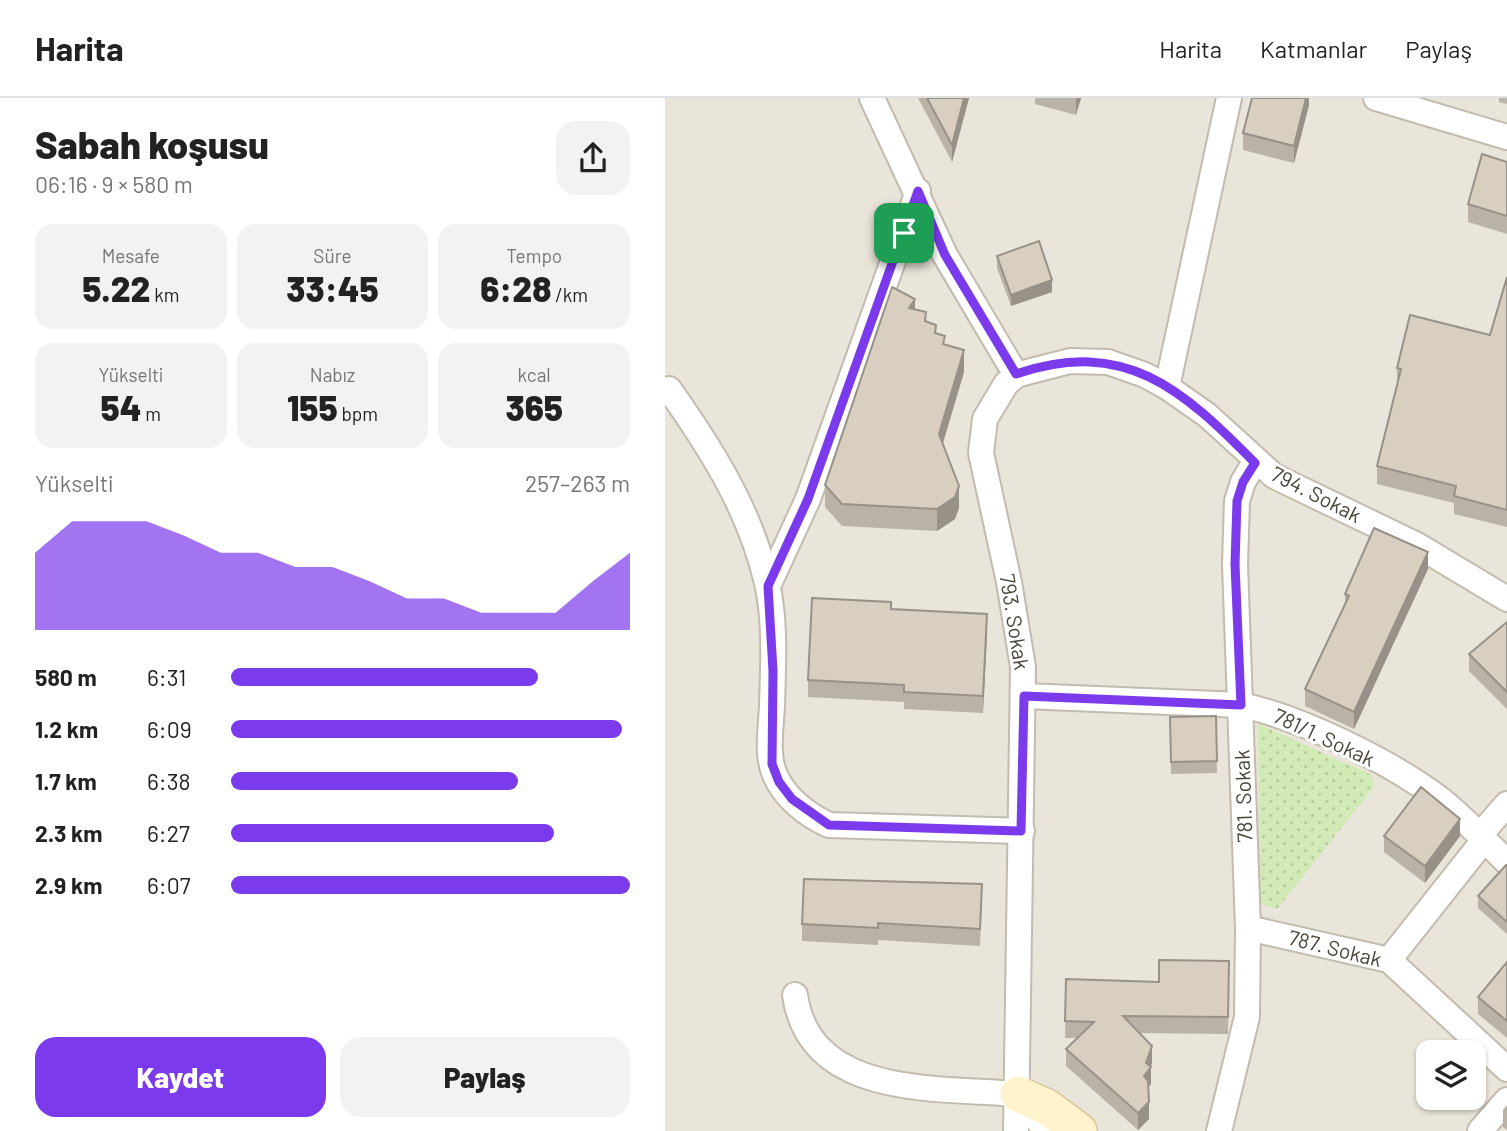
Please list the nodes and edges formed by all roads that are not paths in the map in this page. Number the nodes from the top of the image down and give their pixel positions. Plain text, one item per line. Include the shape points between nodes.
1 (872, 98) edge
2 (1229, 98) edge
3 (1376, 98) edge
4 (1507, 136) edge
5 (918, 191) junction
6 (1016, 374) junction
7 (1167, 387) junction
8 (669, 389) dead end
9 (1255, 463) junction
10 (768, 586) junction
11 (1507, 599) edge
12 (1024, 696) junction
13 (1241, 705) junction
14 (1507, 804) edge
15 (1021, 831) junction
16 (1482, 838) junction
17 (1507, 862) edge
18 (1248, 928) junction
19 (1389, 960) junction
20 (795, 995) dead end
21 (1507, 1069) edge
22 (1018, 1094) junction
23 (1507, 1100) edge
24 (1485, 1129) edge
25 (1016, 1131) edge
26 (1046, 1131) edge
27 (1079, 1131) edge
28 (1219, 1131) edge

1 - 5 street
2 - 7 street
3 - 4 street
5 - 6 street via 945,255
5 - 10 street via 808,499
6 - 7 street, 794. Sokak via 1045,365 1092,360
6 - 12 street, 793. Sokak via 989,407 981,453 1012,594
7 - 9 street, 794. Sokak via 1207,415
8 - 10 street via 734,490 751,527
9 - 11 street, 794. Sokak via 1293,487 1452,564
9 - 13 street, 781. Sokak via 1237,501
10 - 15 street via 772,764 792,799 816,819 845,828
12 - 13 street, 781/1. Sokak
12 - 15 street, 793. Sokak
13 - 16 street, 781/1. Sokak via 1289,719 1395,771 1442,801
13 - 18 street, 781. Sokak
14 - 16 street
15 - 22 street, 793. Sokak
16 - 17 street, 781/1. Sokak
16 - 19 street
18 - 19 street, 787. Sokak
18 - 28 street, 781. Sokak via 1247,1017
19 - 21 street, 787. Sokak
20 - 22 street via 798,1014 814,1045 845,1069 907,1084
22 - 25 street, 793. Sokak
22 - 26 street
22 - 27 street via 1047,1107
23 - 24 street

